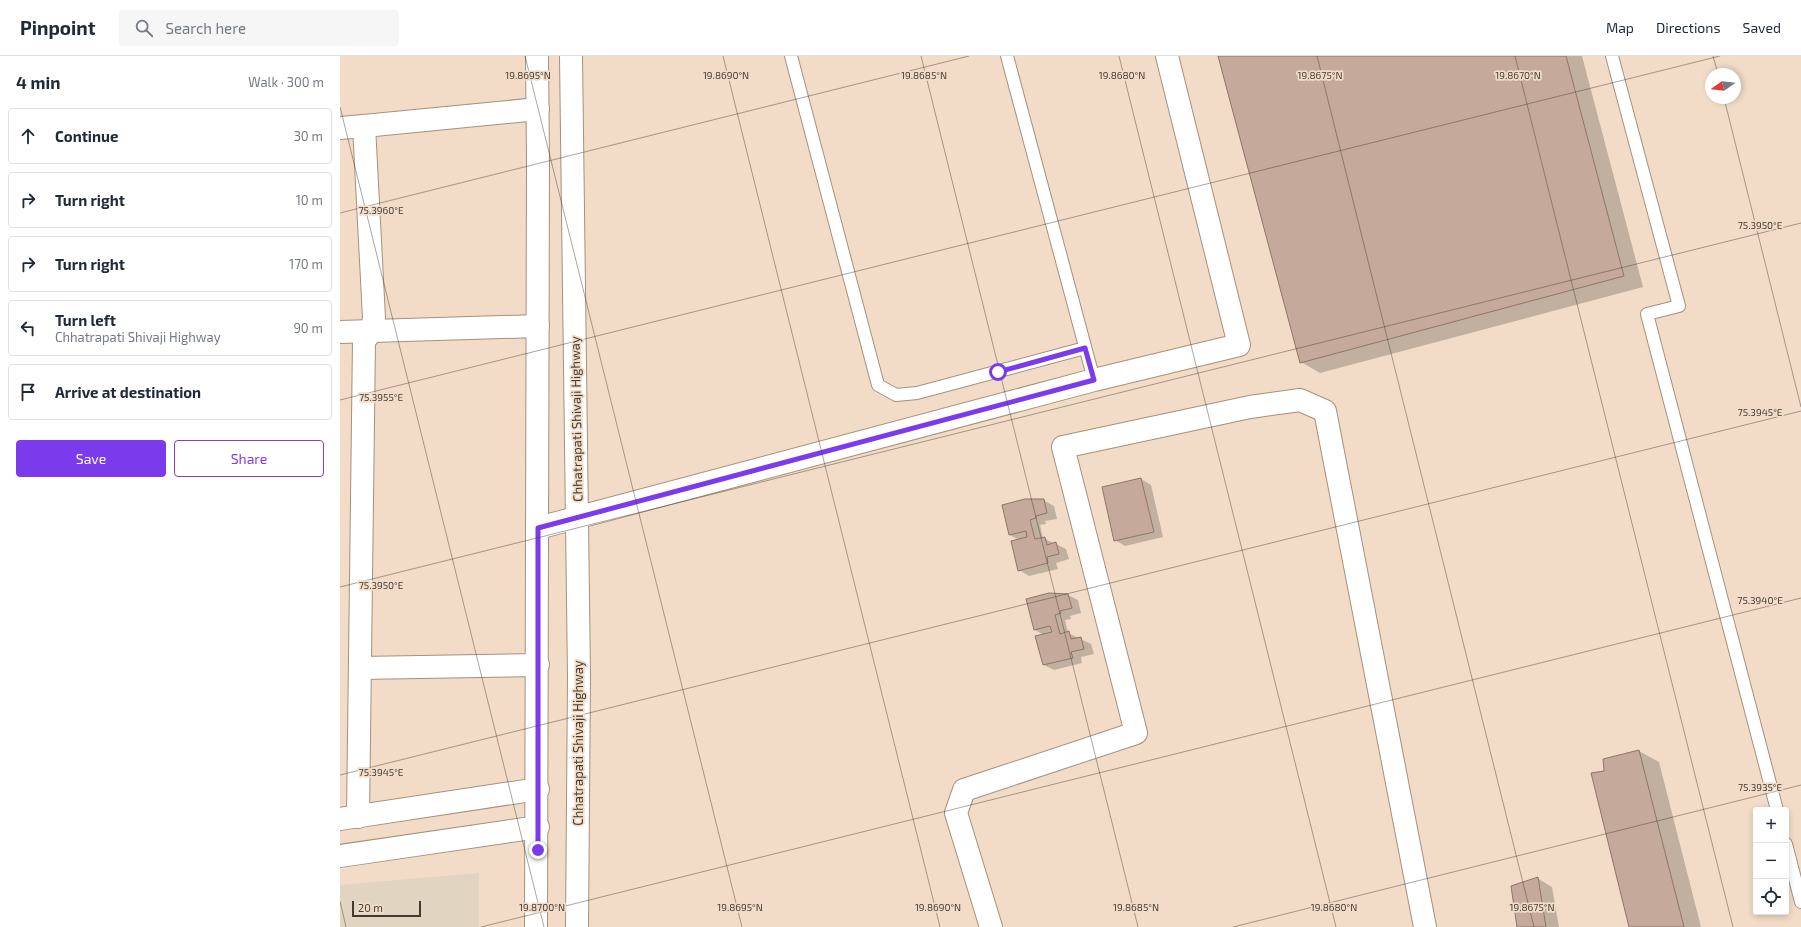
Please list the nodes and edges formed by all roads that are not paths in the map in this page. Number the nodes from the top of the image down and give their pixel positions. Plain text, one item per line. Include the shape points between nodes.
1 (537, 56) edge
2 (571, 56) edge
3 (791, 56) edge
4 (1007, 56) edge
5 (1167, 56) edge
6 (1612, 56) edge
7 (538, 109) junction
8 (364, 126) junction
9 (340, 128) edge
10 (538, 326) junction
11 (372, 331) junction
12 (340, 332) edge
13 (1085, 348) junction
14 (1094, 380) junction
15 (577, 518) junction
16 (538, 528) junction
17 (538, 665) junction
18 (360, 668) junction
19 (538, 789) junction
20 (1776, 807) edge
21 (349, 818) edge
22 (538, 827) junction
23 (340, 856) edge
24 (1789, 856) edge
25 (1801, 902) edge
26 (536, 927) edge
27 (577, 927) edge
28 (992, 927) edge
29 (1425, 927) edge

1 - 7 street
2 - 15 street, Chhatrapati Shivaji Highway
3 - 13 lane via 878,385 896,395 917,393
4 - 13 lane
5 - 14 street via 1239,345
6 - 20 lane via 1680,306 1648,314
7 - 8 street
7 - 10 street
8 - 9 street
8 - 11 street via 374,318
10 - 11 street
10 - 16 street
11 - 12 street
11 - 18 street via 364,341
13 - 14 lane
14 - 15 street
15 - 16 street
15 - 27 street, Chhatrapati Shivaji Highway
16 - 17 street
17 - 18 street
17 - 19 street
18 - 21 street
19 - 21 street
19 - 22 street
22 - 23 street
22 - 26 street
24 - 25 lane
28 - 29 street via 956,813 964,790 1136,733 1063,447 1250,407 1300,400 1326,411

